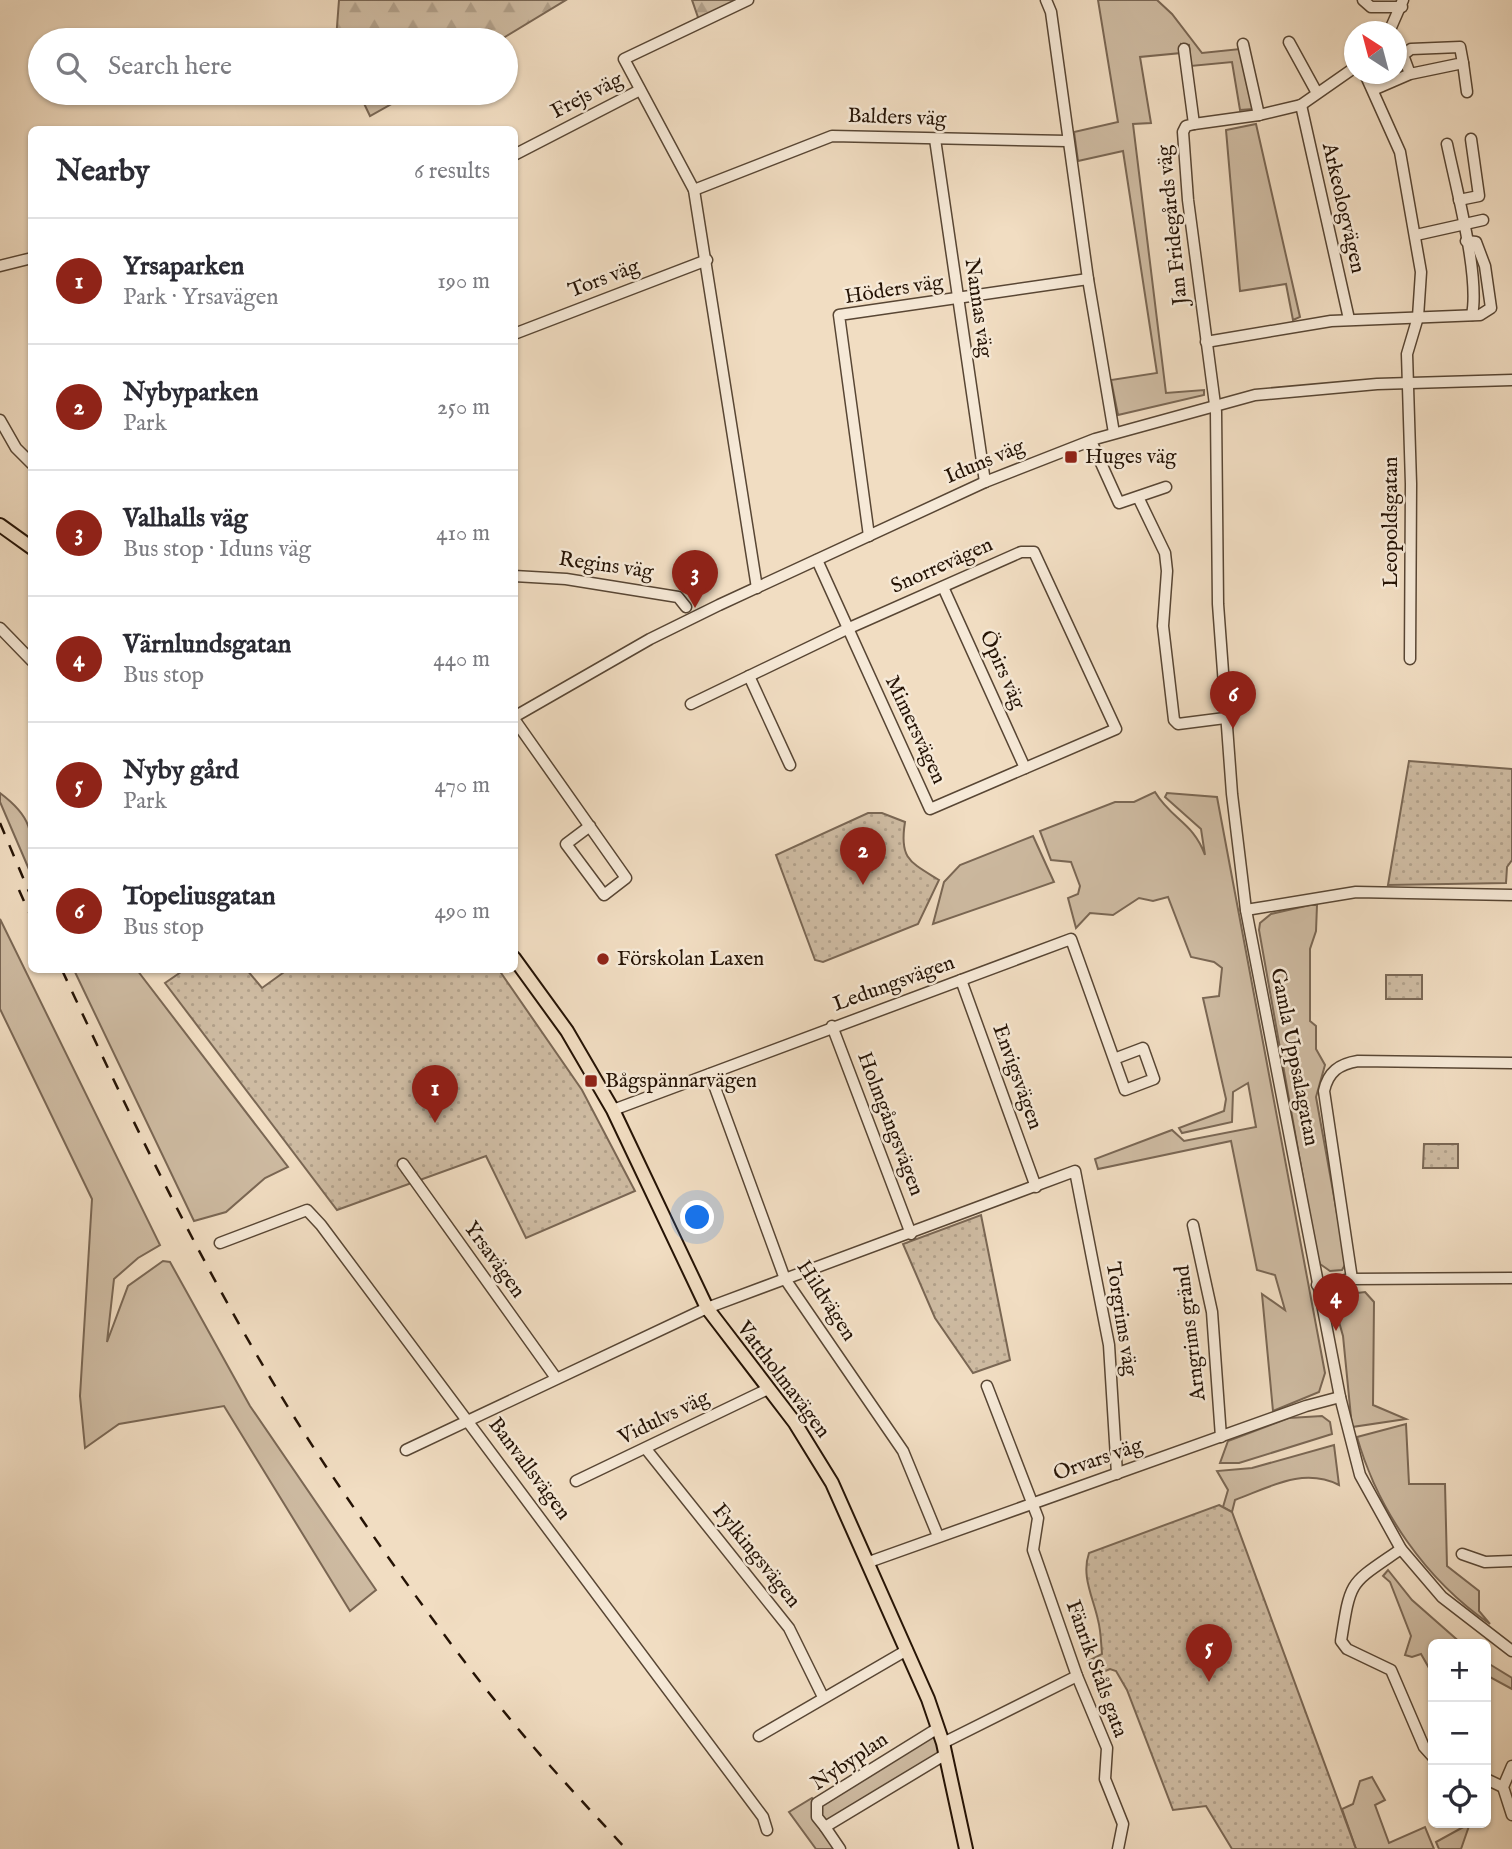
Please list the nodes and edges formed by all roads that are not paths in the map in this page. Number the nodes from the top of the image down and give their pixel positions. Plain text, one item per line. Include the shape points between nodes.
1 (748, 0) edge
2 (1046, 0) edge
3 (1363, 0) edge
4 (1403, 4) edge
5 (1394, 21) edge
6 (1289, 42) dead end
7 (1243, 44) dead end
8 (1184, 49) dead end
9 (1463, 63) junction
10 (1344, 75) edge
11 (1410, 75) junction
12 (1370, 84) edge
13 (640, 90) junction
14 (1373, 90) junction
15 (1467, 92) dead end
16 (1317, 93) junction
17 (1300, 105) junction
18 (1259, 116) junction
19 (1194, 124) junction
20 (935, 139) junction
21 (1471, 139) dead end
22 (1067, 141) junction
23 (1447, 144) dead end
24 (518, 154) edge
25 (694, 190) junction
26 (1459, 201) junction
27 (1483, 220) dead end
28 (1462, 225) junction
29 (1416, 236) junction
30 (1466, 241) junction
31 (28, 259) edge
32 (707, 260) junction
33 (0, 266) edge
34 (1088, 279) junction
35 (957, 300) junction
36 (1472, 315) junction
37 (1418, 317) junction
38 (1349, 319) junction
39 (518, 332) edge
40 (1206, 342) junction
41 (1512, 380) edge
42 (1407, 384) junction
43 (1215, 404) junction
44 (0, 420) edge
45 (1114, 433) junction
46 (1091, 440) junction
47 (28, 460) edge
48 (985, 482) junction
49 (1166, 487) dead end
50 (1138, 497) junction
51 (0, 525) edge
52 (869, 536) junction
53 (28, 545) edge
54 (817, 560) junction
55 (518, 576) edge
56 (757, 587) junction
57 (943, 587) junction
58 (686, 607) dead end
59 (0, 628) edge
60 (847, 629) junction
61 (28, 657) edge
62 (1410, 659) dead end
63 (748, 676) junction
64 (691, 704) dead end
65 (518, 716) edge
66 (1225, 718) junction
67 (518, 724) edge
68 (1116, 729) joint
69 (790, 765) dead end
70 (1025, 768) junction
71 (590, 826) junction
72 (1512, 895) edge
73 (1247, 910) junction
74 (518, 964) edge
75 (961, 980) junction
76 (832, 1027) junction
77 (1114, 1059) junction
78 (1512, 1063) edge
79 (710, 1074) junction
80 (613, 1110) junction
81 (403, 1164) dead end
82 (1036, 1187) junction
83 (297, 1203) dead end
84 (307, 1210) junction
85 (1194, 1225) dead end
86 (911, 1234) junction
87 (220, 1243) dead end
88 (1512, 1278) edge
89 (785, 1279) junction
90 (1352, 1279) junction
91 (1317, 1285) junction
92 (707, 1308) junction
93 (556, 1378) junction
94 (987, 1385) dead end
95 (768, 1389) junction
96 (1340, 1397) junction
97 (468, 1420) junction
98 (1220, 1437) junction
99 (646, 1449) junction
100 (406, 1450) dead end
101 (1117, 1474) junction
102 (576, 1481) dead end
103 (1033, 1503) junction
104 (938, 1536) junction
105 (1401, 1549) junction
106 (1462, 1555) dead end
107 (1512, 1561) edge
108 (869, 1562) junction
109 (907, 1650) junction
110 (1512, 1651) edge
111 (1077, 1676) junction
112 (823, 1697) junction
113 (938, 1728) junction
114 (759, 1736) dead end
115 (945, 1749) junction
116 (1428, 1751) edge
117 (1512, 1766) edge
118 (1491, 1781) edge
119 (1503, 1787) junction
120 (1512, 1815) edge
121 (825, 1828) junction
122 (766, 1830) dead end
123 (840, 1849) edge
124 (966, 1849) edge
125 (1118, 1849) edge

1 - 13 street via 624,59
2 - 22 street
3 - 4 street via 1371,7
4 - 5 street
6 - 16 street
7 - 18 street
8 - 19 street, Jan Fridegårds väg
9 - 11 street
9 - 11 street via 1460,47 1411,49 1403,55
9 - 15 street
10 - 16 street
11 - 14 street
12 - 14 street, Leopoldsgatan
13 - 24 street, Frejs väg
13 - 25 street
14 - 29 street, Leopoldsgatan via 1400,152
16 - 17 street
17 - 18 street
17 - 38 street, Arkeologvägen
18 - 19 street
19 - 40 street, Jan Fridegårds väg via 1183,132
20 - 22 street, Balders väg
20 - 25 street, Balders väg via 832,136
20 - 35 street, Nannas väg
21 - 26 street via 1479,196
22 - 34 street
23 - 26 street
25 - 32 street
26 - 28 street
27 - 28 street
28 - 29 street
28 - 30 street
29 - 37 street, Leopoldsgatan via 1421,272
30 - 36 street
30 - 36 street via 1476,242 1492,299 1491,308
31 - 33 street
32 - 39 street, Tors väg
32 - 56 street
34 - 35 street, Höders väg
34 - 45 street
35 - 48 street, Nannas väg
35 - 52 street, Höders väg via 839,316
36 - 37 street
37 - 38 street
37 - 42 street, Leopoldsgatan via 1406,354
38 - 40 street
40 - 43 street, Jan Fridegårds väg
41 - 42 street, Iduns väg
42 - 43 street, Iduns väg via 1319,388
42 - 62 street, Leopoldsgatan
43 - 45 street, Iduns väg
43 - 66 street, Gamla Uppsalagatan
44 - 47 street
45 - 46 street, Iduns väg
46 - 48 street, Iduns väg
46 - 50 street via 1119,503
48 - 52 street, Iduns väg
49 - 50 street
50 - 66 street via 1165,553 1163,626 1174,720 1178,724
51 - 53 main road
52 - 54 street, Iduns väg
54 - 56 street, Iduns väg
54 - 60 street, Mimersvägen
55 - 58 street, Regins väg via 678,597
56 - 65 street, Iduns väg via 650,639
57 - 60 street, Snorrevägen
57 - 68 street, Snorrevägen via 1021,552 1034,552
57 - 70 street, Öpirs väg
59 - 61 street
60 - 63 street, Snorrevägen
60 - 70 street, Mimersvägen via 930,809
63 - 64 street, Snorrevägen
63 - 69 street
66 - 73 street, Gamla Uppsalagatan
67 - 71 street
68 - 70 street, Mimersvägen
71 - 71 street via 566,844 604,895 626,878
72 - 73 street via 1356,892
73 - 91 street, Gamla Uppsalagatan
74 - 80 main road, Vattholmavägen via 567,1031
75 - 76 street, Ledungsvägen
75 - 77 street, Ledungsvägen via 1071,939
75 - 82 street, Envigsvägen
76 - 79 street, Ledungsvägen
76 - 86 street, Holmgångsvägen
77 - 77 street, Ledungsvägen via 1125,1090 1154,1079 1143,1048
78 - 90 street via 1358,1061 1335,1069 1326,1081
79 - 80 street, Ledungsvägen
79 - 89 street, Hildvägen
80 - 92 main road, Vattholmavägen
81 - 93 street, Yrsavägen
82 - 86 street
82 - 101 street, Torgrims väg via 1075,1171 1109,1345
83 - 84 street, Banvallsvägen
84 - 87 street
84 - 97 street, Banvallsvägen
85 - 98 street, Arngrims gränd via 1212,1312
86 - 89 street
88 - 90 street
89 - 92 street
89 - 104 street, Hildvägen via 903,1451
90 - 91 street
91 - 96 street, Gamla Uppsalagatan
92 - 93 street
92 - 95 main road, Vattholmavägen
93 - 97 street
94 - 103 street, Fänrik Ståls gata
95 - 99 street, Vidulvs väg
95 - 108 main road, Vattholmavägen via 832,1483
96 - 98 street, Orvars väg
96 - 105 street, Gamla Uppsalagatan via 1360,1475
97 - 100 street
97 - 122 street, Banvallsvägen via 697,1726 763,1817
98 - 101 street, Orvars väg
99 - 102 street, Vidulvs väg
99 - 112 street, Fylkingsvägen via 789,1628
101 - 103 street, Orvars väg
103 - 104 street, Orvars väg
103 - 111 street, Fänrik Ståls gata via 1038,1518 1032,1550
104 - 108 street, Orvars väg
105 - 110 street, Gamla Uppsalagatan via 1442,1597
105 - 116 street via 1356,1579 1349,1593 1342,1641 1347,1649 1391,1670
106 - 107 street via 1485,1562
108 - 109 main road, Vattholmavägen
109 - 112 street
109 - 113 main road, Vattholmavägen
111 - 115 street, Nybyplan
111 - 125 street, Fänrik Ståls gata via 1107,1748 1105,1779 1123,1824
112 - 114 street
113 - 115 main road, Vattholmavägen
113 - 121 street, Nybyplan via 817,1803 817,1817
115 - 121 street, Nybyplan
115 - 124 main road, Vattholmavägen
117 - 119 street
118 - 119 street
119 - 120 street
121 - 123 street

